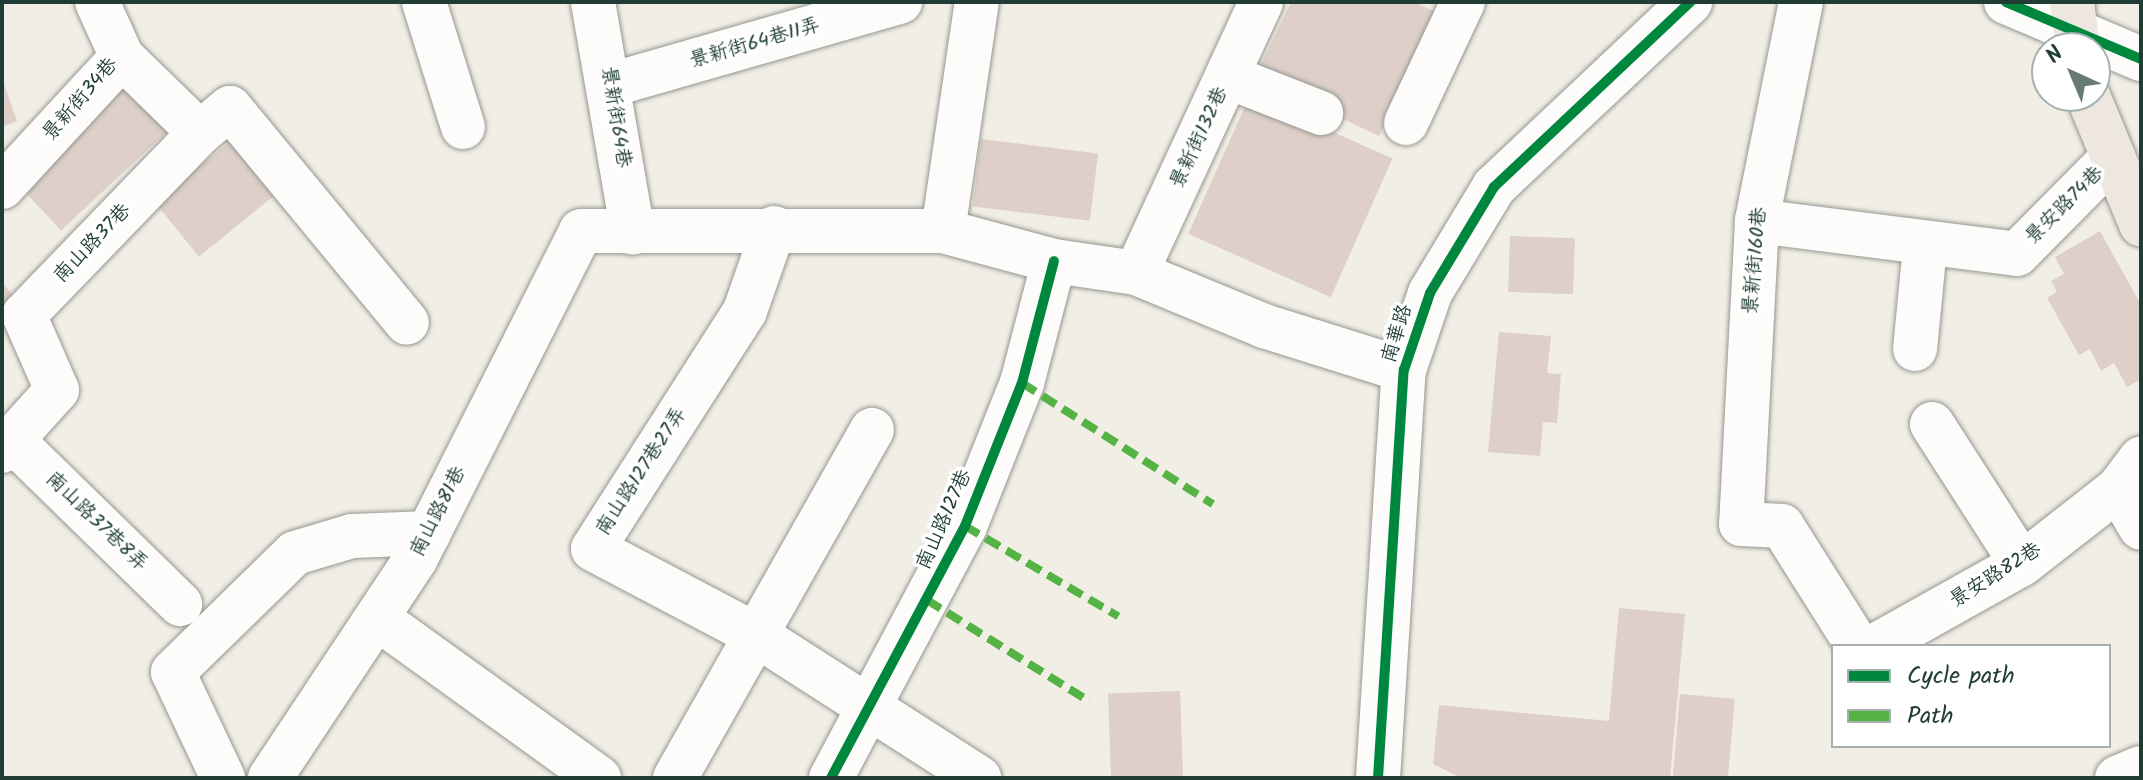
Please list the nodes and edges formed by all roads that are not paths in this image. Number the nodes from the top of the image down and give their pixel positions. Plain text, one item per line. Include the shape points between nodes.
1 (97, 2) edge
2 (424, 2) edge
3 (593, 2) edge
4 (900, 2) edge
5 (977, 2) edge
6 (1261, 2) edge
7 (1463, 2) edge
8 (1690, 2) edge
9 (1801, 2) edge
10 (2006, 2) edge
11 (2075, 27) edge
12 (122, 57) junction
13 (2141, 59) edge
14 (1229, 77) junction
15 (610, 85) junction
16 (2094, 112) edge
17 (1321, 113) dead end
18 (1406, 123) dead end
19 (463, 127) dead end
20 (200, 133) junction
21 (2110, 160) junction
22 (2, 187) edge
23 (1757, 221) junction
24 (2141, 224) edge
25 (774, 228) junction
26 (943, 231) junction
27 (633, 233) junction
28 (1925, 247) junction
29 (1054, 261) junction
30 (1136, 273) junction
31 (13, 305) edge
32 (407, 323) dead end
33 (1915, 349) dead end
34 (1404, 370) junction
35 (1932, 424) dead end
36 (872, 430) dead end
37 (7, 446) edge
38 (2130, 474) edge
39 (2141, 528) edge
40 (429, 533) junction
41 (2022, 564) junction
42 (180, 604) dead end
43 (377, 618) junction
44 (758, 636) junction
45 (1857, 644) edge
46 (1879, 644) edge
47 (872, 710) junction
48 (2141, 768) edge
49 (272, 777) edge
50 (223, 778) edge
51 (599, 778) edge
52 (675, 778) edge
53 (831, 778) edge
54 (979, 778) edge
55 (1378, 778) edge
56 (2117, 778) edge

1 - 12 street, 景新街34巷
2 - 19 street
3 - 15 street, 景新街64巷
4 - 15 street, 景新街64巷11弄
5 - 26 street
6 - 14 street, 景新街132巷
7 - 18 street
8 - 34 street, 南華路 via 1494,187 1430,293
9 - 23 street, 景新街160巷
10 - 11 street
11 - 13 street
12 - 20 street
12 - 22 street, 景新街34巷
14 - 17 street
14 - 30 street, 景新街132巷
15 - 27 street, 景新街64巷
16 - 21 main road
20 - 31 street, 南山路37巷
20 - 32 street, 南山路37巷 via 230,108
21 - 24 main road
21 - 28 street, 景安路74巷 via 2017,254
23 - 28 street, 景安路74巷
23 - 45 street, 景新街160巷 via 1741,524 1782,526
25 - 26 street
25 - 27 street
25 - 44 street, 南山路127巷27弄 via 745,311 593,549
26 - 29 street
27 - 40 street, 南山路81巷 via 581,231
28 - 33 street
29 - 30 street
29 - 47 street, 南山路127巷 via 1022,383 965,526
30 - 34 street via 1264,326
31 - 37 street, 南山路37巷 via 57,390
34 - 55 street, 南華路
35 - 41 street
36 - 44 street
37 - 42 street, 南山路37巷8弄
38 - 39 street
38 - 41 street, 景安路82巷
40 - 43 street, 南山路81巷
40 - 50 street via 352,536 295,553 173,672
41 - 46 street, 景安路82巷
43 - 49 street, 南山路81巷
43 - 51 street
44 - 47 street, 南山路127巷27弄
44 - 52 street
47 - 53 street, 南山路127巷
47 - 54 street, 南山路127巷27弄
48 - 56 street

